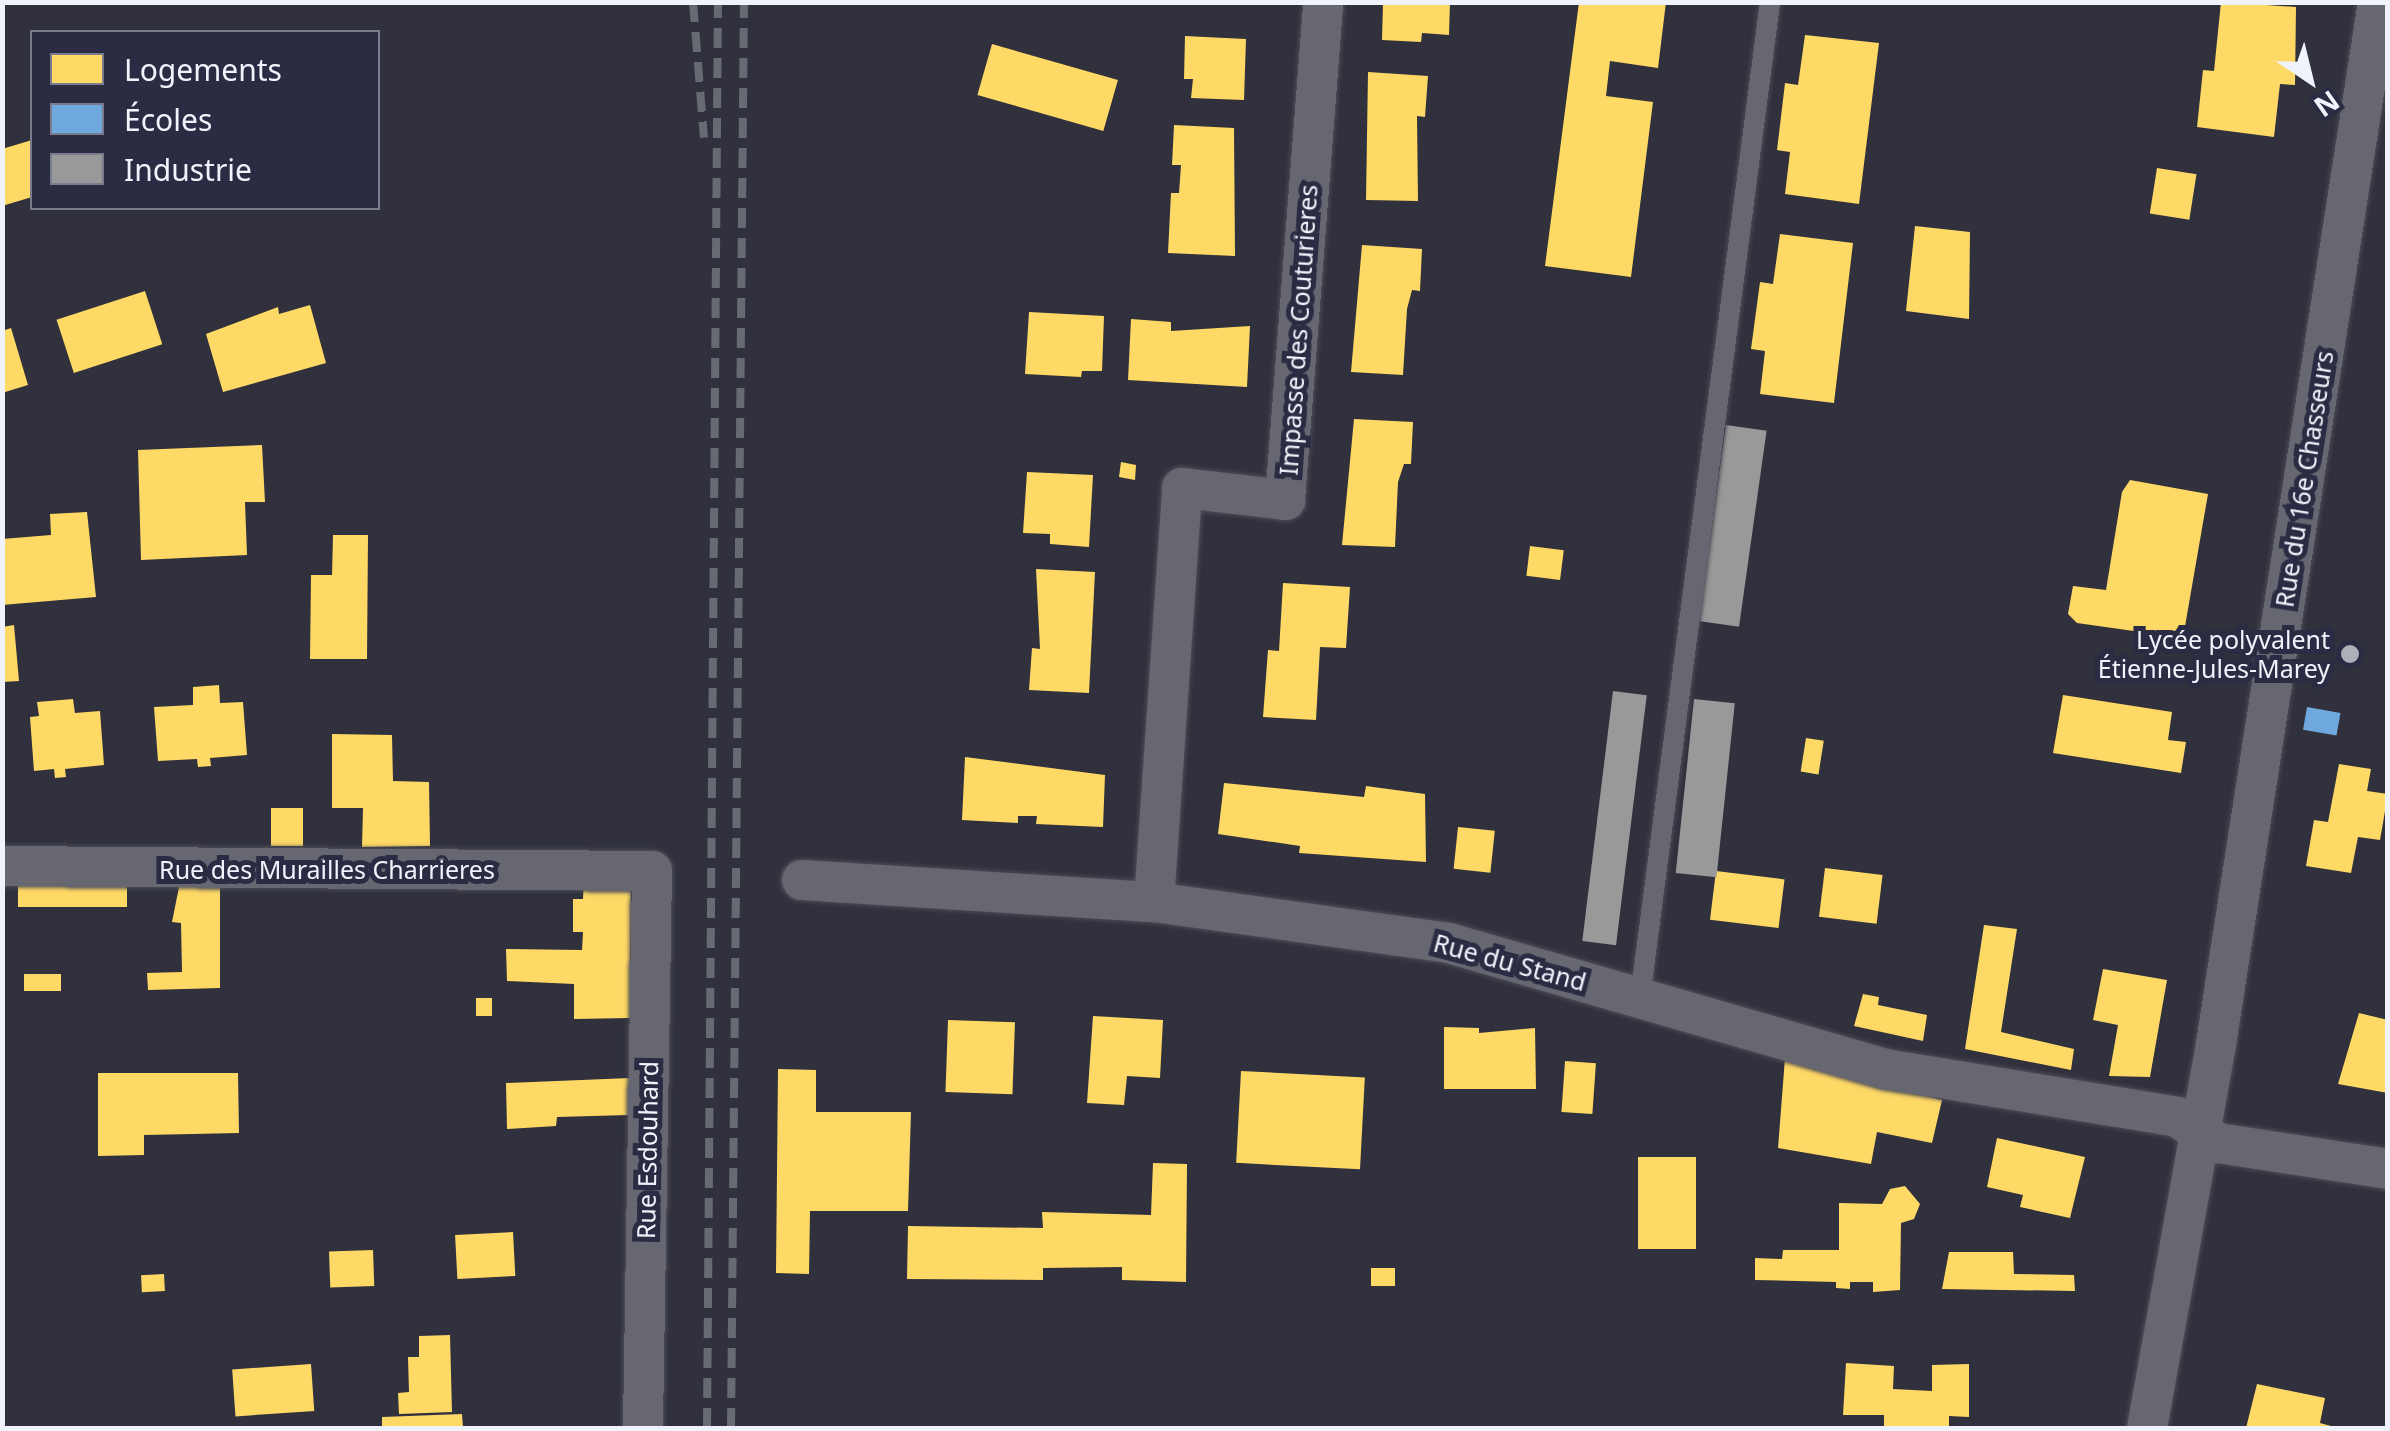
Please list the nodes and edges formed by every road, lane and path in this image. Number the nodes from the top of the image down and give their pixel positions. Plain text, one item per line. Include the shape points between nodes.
1 (1324, 2) edge
2 (1770, 2) edge
3 (2378, 2) edge
4 (2, 866) edge
5 (652, 871) joint
6 (802, 880) dead end
7 (1154, 902) junction
8 (1640, 998) junction
9 (2199, 1132) junction
10 (2388, 1169) edge
11 (643, 1428) edge
12 (2147, 1428) edge

1 - 7 street, Impasse des Couturieres via 1284,500 1182,488
2 - 8 lane
3 - 9 street, Rue du 16e Chasseurs
4 - 5 street, Rue des Murailles Charrieres
5 - 11 street, Rue Esdouhard
6 - 7 street, Rue du Stand
7 - 8 street, Rue du Stand via 1449,943
8 - 9 street, Rue du Stand via 1885,1069 2177,1116
9 - 10 street, Rue du Stand via 2218,1143
9 - 12 street, Rue du 16e Chasseurs

